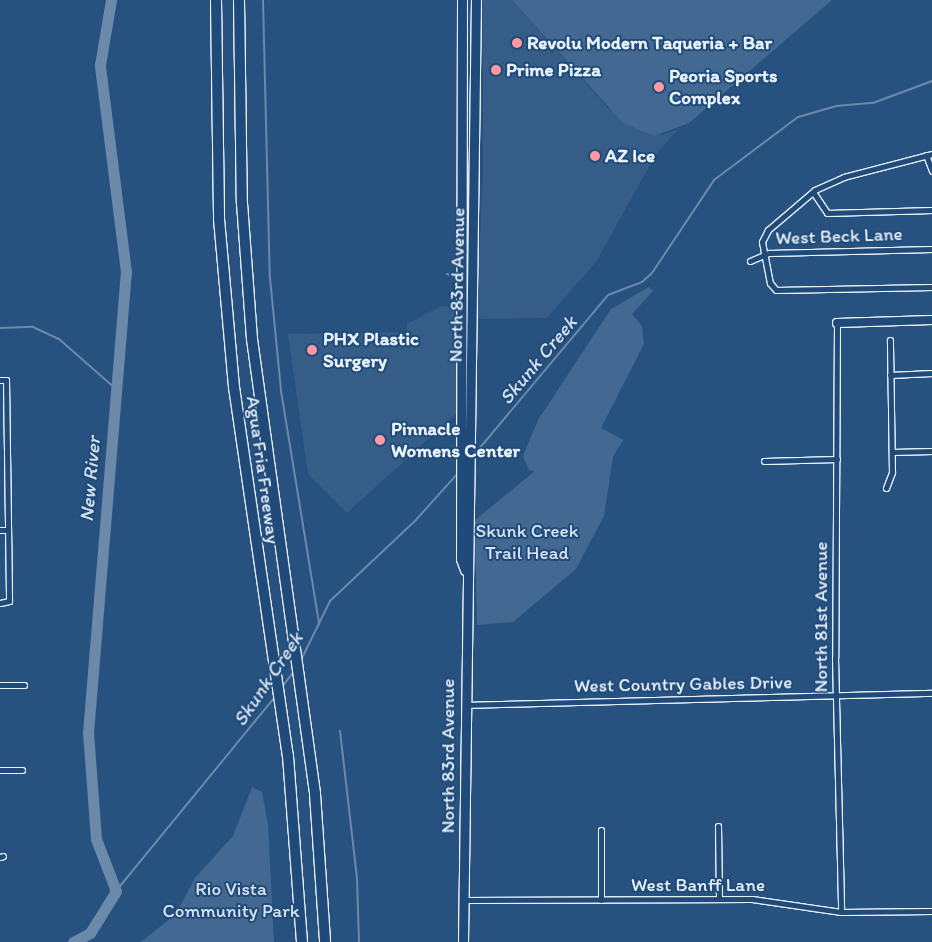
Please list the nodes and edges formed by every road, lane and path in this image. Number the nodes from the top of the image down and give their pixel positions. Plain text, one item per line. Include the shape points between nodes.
1 (216, 0) edge
2 (238, 0) edge
3 (462, 0) edge
4 (476, 0) edge
5 (929, 154) edge
6 (932, 171) edge
7 (812, 192) junction
8 (932, 210) edge
9 (932, 248) edge
10 (763, 254) junction
11 (750, 261) dead end
12 (932, 287) edge
13 (932, 320) edge
14 (837, 323) joint
15 (890, 340) dead end
16 (932, 374) edge
17 (890, 375) junction
18 (3, 380) edge
19 (932, 451) edge
20 (892, 452) junction
21 (0, 454) edge
22 (7, 454) junction
23 (837, 459) junction
24 (764, 461) dead end
25 (886, 488) dead end
26 (0, 530) edge
27 (8, 530) junction
28 (465, 570) junction
29 (0, 603) edge
30 (0, 685) edge
31 (24, 685) dead end
32 (932, 693) edge
33 (836, 696) junction
34 (465, 705) junction
35 (0, 770) edge
36 (22, 770) dead end
37 (718, 826) dead end
38 (601, 830) dead end
39 (719, 899) junction
40 (464, 900) junction
41 (601, 900) junction
42 (932, 911) edge
43 (841, 912) junction
44 (302, 942) edge
45 (325, 942) edge
46 (463, 942) edge

1 - 44 highway, Agua Fria Freeway via 219,219 234,387 288,756
2 - 45 highway, Agua Fria Freeway via 238,100 248,284 284,578 307,726 322,857
3 - 28 main road, North 83rd Avenue via 461,551
4 - 28 main road, North 83rd Avenue via 470,544
5 - 6 street
5 - 7 street via 844,177
7 - 8 street via 827,213
7 - 10 street via 764,234
9 - 10 street, West Beck Lane
10 - 11 street, West Beck Lane
10 - 12 street via 773,289
13 - 14 street
14 - 23 street, North 81st Avenue
15 - 17 street
16 - 17 street
17 - 20 street
18 - 22 street
19 - 20 street
20 - 25 street
21 - 22 street
22 - 27 street
23 - 24 street
23 - 33 street, North 81st Avenue
26 - 27 street
27 - 29 street via 9,601
28 - 34 main road, North 83rd Avenue
30 - 31 street
32 - 33 street, West Country Gables Drive
33 - 34 street, West Country Gables Drive
33 - 43 street, North 81st Avenue
34 - 40 main road, North 83rd Avenue
35 - 36 street
37 - 39 street
38 - 41 street
39 - 41 street, West Banff Lane
39 - 43 street, West Banff Lane via 775,900
40 - 41 street, West Banff Lane
40 - 46 main road, North 83rd Avenue
42 - 43 street, West Banff Lane

